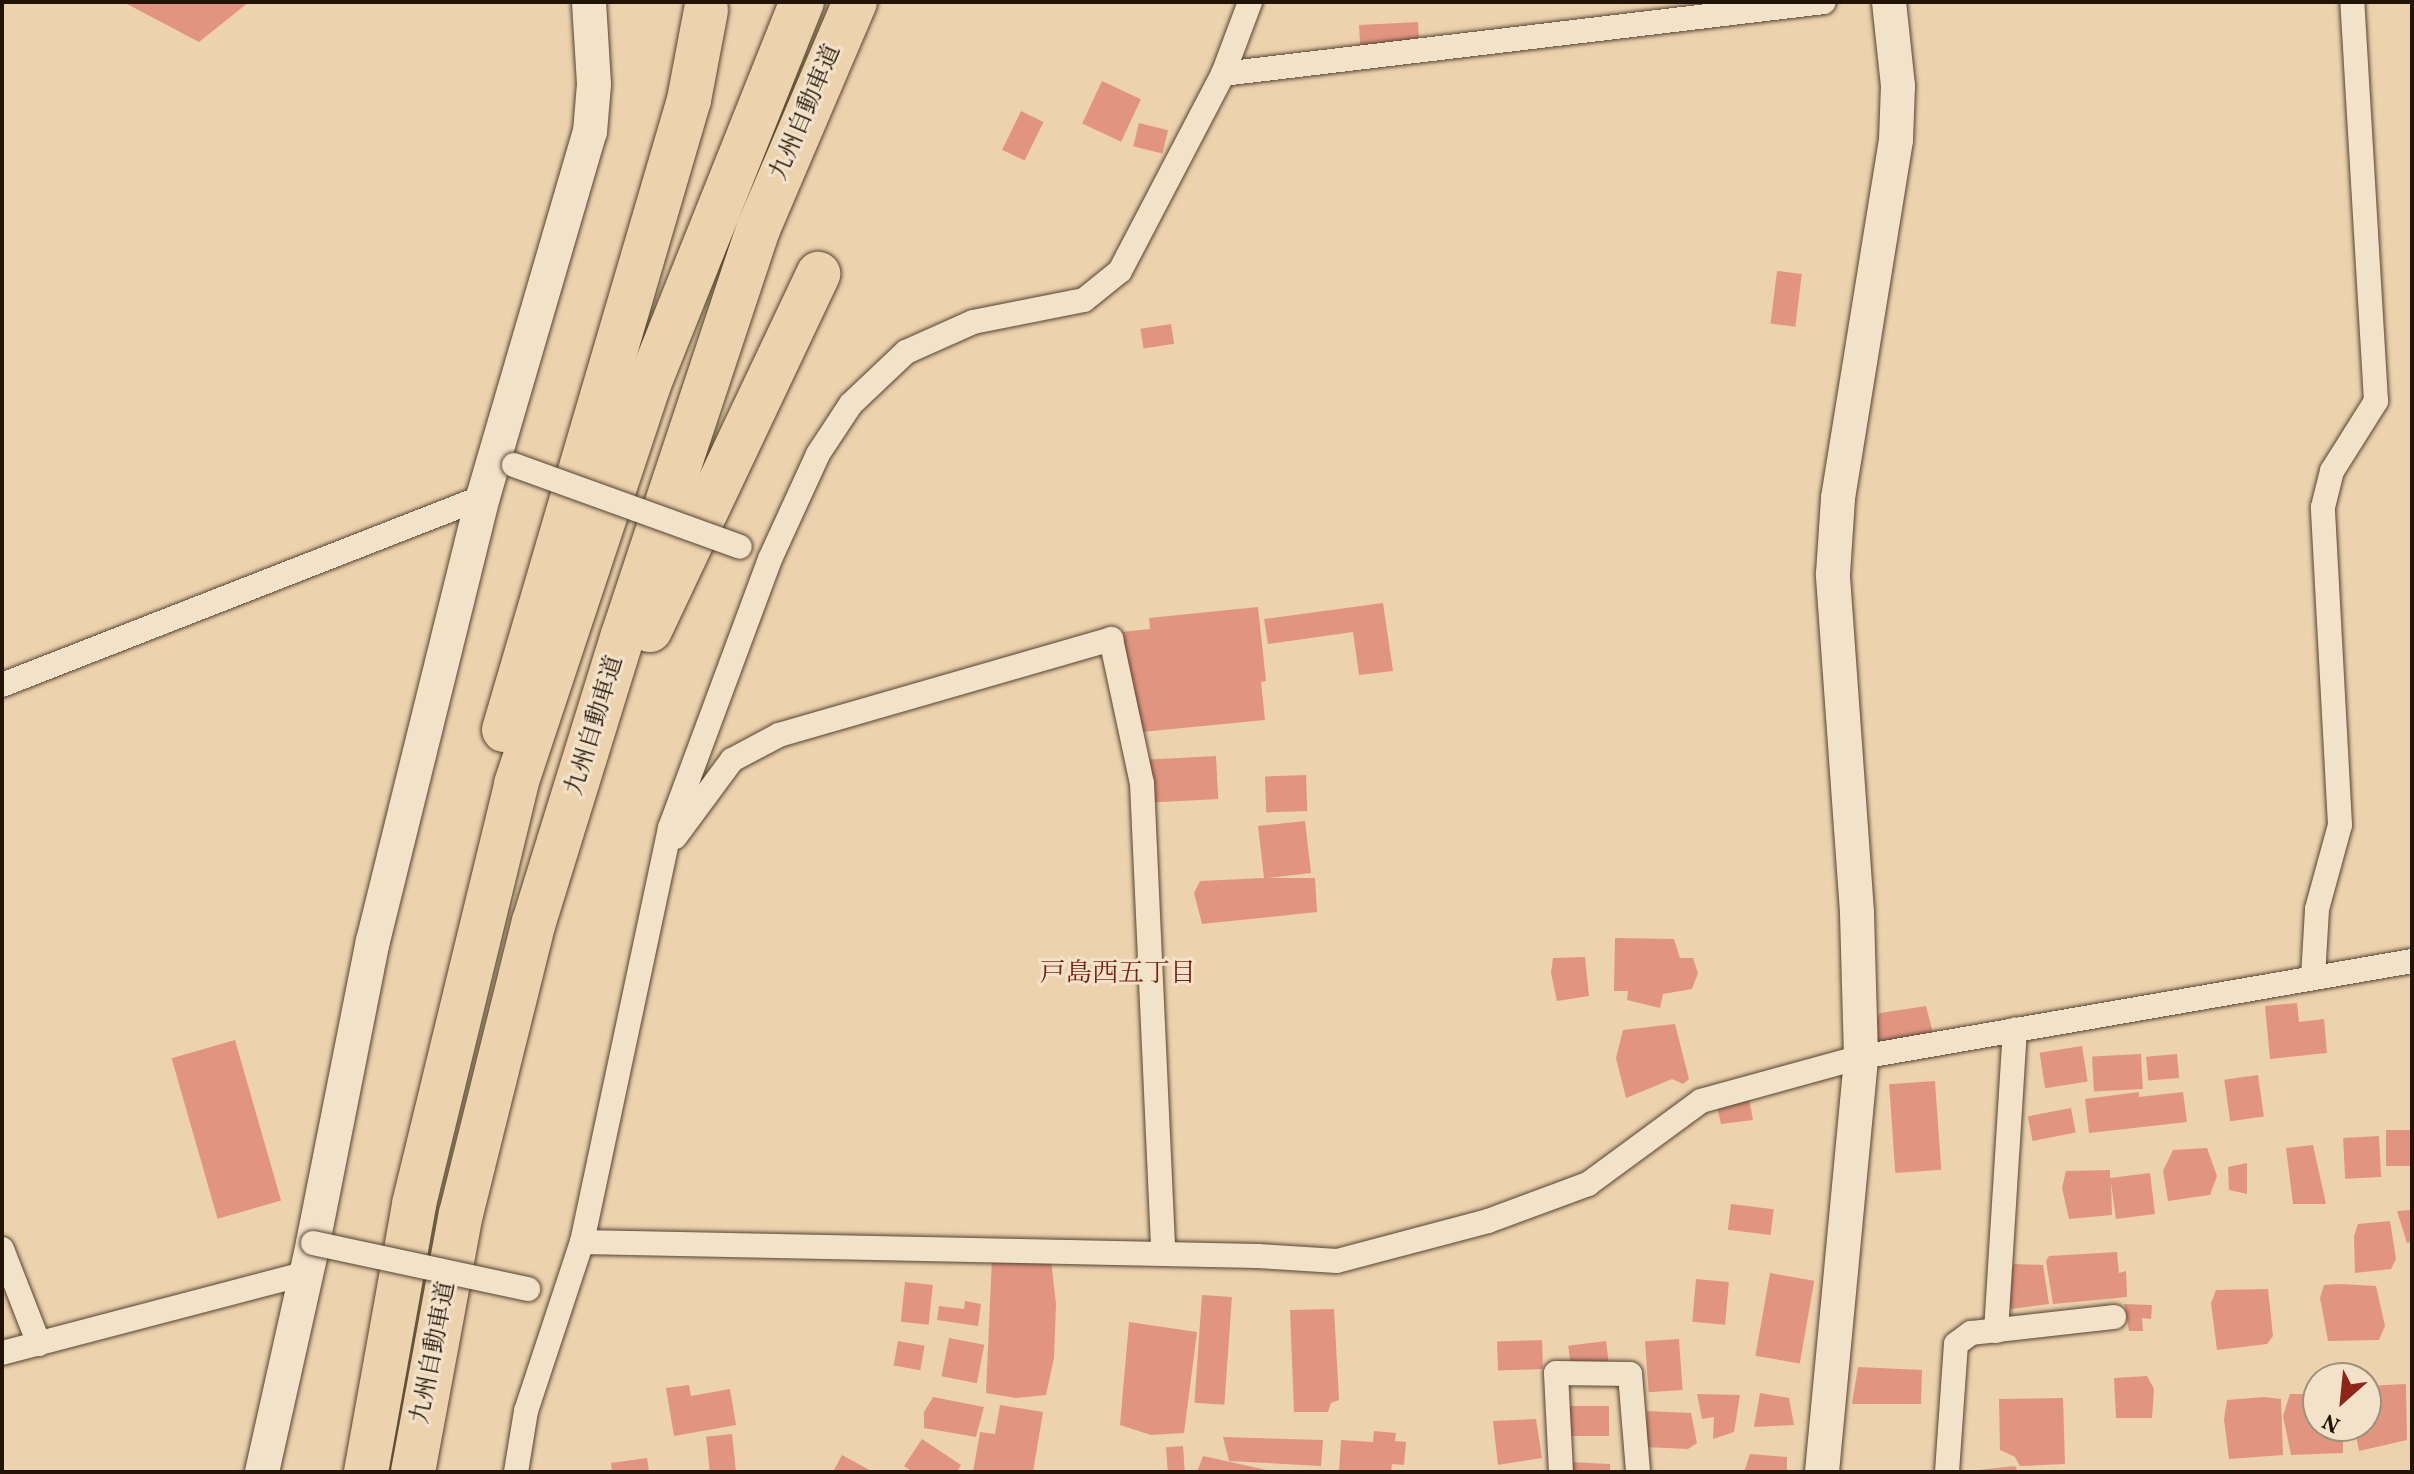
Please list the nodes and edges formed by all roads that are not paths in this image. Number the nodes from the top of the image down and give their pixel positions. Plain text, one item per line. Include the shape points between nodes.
1 (589, 2) edge
2 (802, 2) edge
3 (855, 2) edge
4 (1250, 2) edge
5 (1824, 2) edge
6 (1889, 2) edge
7 (2352, 2) edge
8 (706, 10) dead end
9 (1223, 74) junction
10 (818, 274) dead end
11 (504, 462) junction
12 (483, 497) junction
13 (770, 559) junction
14 (2, 685) edge
15 (584, 768) junction
16 (665, 851) junction
17 (2412, 961) edge
18 (2313, 977) junction
19 (2015, 1030) junction
20 (1861, 1057) junction
21 (414, 1204) junction
22 (582, 1242) junction
23 (2, 1249) edge
24 (1163, 1254) junction
25 (309, 1258) junction
26 (566, 1298) junction
27 (2114, 1317) dead end
28 (1996, 1331) junction
29 (39, 1344) junction
30 (2, 1353) edge
31 (262, 1472) edge
32 (366, 1472) edge
33 (413, 1472) edge
34 (516, 1472) edge
35 (1561, 1472) edge
36 (1638, 1472) edge
37 (1822, 1472) edge
38 (1947, 1472) edge

1 - 11 street via 594,84 590,132
2 - 21 highway, 九州自動車道 via 649,384 516,784
3 - 15 highway, 九州自動車道 via 759,227
4 - 9 street
5 - 9 street
6 - 20 street via 1898,86 1896,140 1838,498 1833,574 1857,912
7 - 18 street via 2376,401 2332,471 2323,507 2340,825 2317,909
8 - 21 highway via 689,100 491,776
9 - 13 street via 1120,271 1084,300 973,322 906,352 851,404 826,441
10 - 15 highway
11 - 12 street
11 - 13 street, bridge
12 - 14 street
12 - 25 street via 373,941
13 - 16 street
15 - 33 highway, 九州自動車道 via 534,922 461,1214
16 - 22 street
16 - 24 street via 732,760 779,735 1111,639 1142,783
17 - 18 street
18 - 19 street
19 - 20 street
19 - 28 street
20 - 24 street via 1701,1101 1588,1184 1488,1221 1337,1261
20 - 37 street
21 - 32 highway, 九州自動車道
22 - 24 street
22 - 26 street
23 - 29 street
25 - 26 street, bridge
25 - 29 street
25 - 31 street
26 - 34 street via 526,1411
27 - 28 street
28 - 38 street via 1971,1333 1956,1344
29 - 30 street
35 - 36 street via 1556,1373 1630,1374

